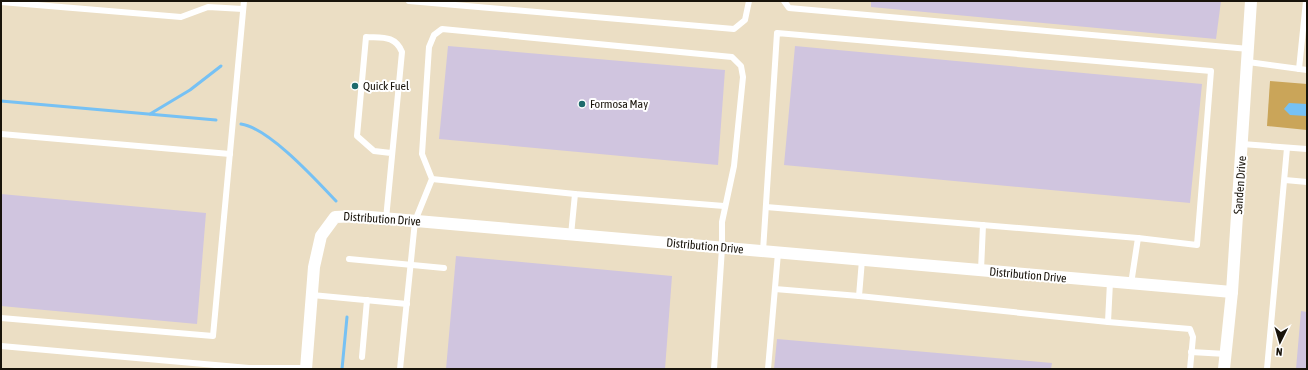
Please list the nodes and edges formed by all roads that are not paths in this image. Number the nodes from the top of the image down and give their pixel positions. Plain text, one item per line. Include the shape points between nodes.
1 (244, 1) edge
2 (409, 1) edge
3 (749, 1) edge
4 (784, 1) edge
5 (1251, 1) edge
6 (1306, 1) edge
7 (1, 2) edge
8 (243, 9) junction
9 (1249, 49) junction
10 (1248, 62) junction
11 (1299, 69) junction
12 (1307, 70) edge
13 (1, 134) edge
14 (1242, 144) junction
15 (1287, 148) junction
16 (1307, 149) edge
17 (392, 153) junction
18 (230, 154) junction
19 (432, 179) junction
20 (1285, 180) junction
21 (1307, 182) edge
22 (575, 194) junction
23 (724, 206) junction
24 (766, 207) junction
25 (386, 219) junction
26 (415, 221) junction
27 (983, 225) junction
28 (571, 235) junction
29 (1138, 238) junction
30 (722, 248) junction
31 (763, 251) junction
32 (778, 253) junction
33 (349, 260) dead end
34 (862, 260) junction
35 (411, 265) junction
36 (444, 268) dead end
37 (981, 270) junction
38 (1110, 282) junction
39 (1131, 284) junction
40 (775, 289) junction
41 (1232, 292) junction
42 (312, 295) junction
43 (859, 296) junction
44 (367, 300) junction
45 (407, 304) junction
46 (1, 318) edge
47 (1108, 322) junction
48 (1, 346) edge
49 (1191, 352) junction
50 (1226, 354) junction
51 (362, 357) dead end
52 (267, 369) edge
53 (306, 369) edge
54 (400, 369) edge
55 (714, 369) edge
56 (768, 369) edge
57 (1190, 369) edge
58 (1224, 369) edge
59 (1267, 369) edge

1 - 8 lane
2 - 3 lane via 734,29 745,20
4 - 9 lane via 789,8
5 - 9 street, Sanden Drive
6 - 11 lane
7 - 8 lane via 181,17 208,7
8 - 18 lane
9 - 10 street, Sanden Drive
10 - 11 lane
10 - 14 street, Sanden Drive
11 - 12 lane
13 - 18 lane
14 - 15 lane
14 - 41 street, Sanden Drive
15 - 16 lane
15 - 20 lane
17 - 17 lane via 402,52 396,41 366,37 357,136 374,150
17 - 25 lane
18 - 46 lane via 213,336
19 - 22 lane
19 - 23 lane via 422,154 429,47 434,35 442,29 732,58 741,66 743,77 734,166
19 - 26 lane
20 - 21 lane
20 - 59 lane
22 - 23 lane
22 - 28 lane
23 - 30 lane
24 - 27 lane
24 - 29 lane via 777,33 1211,71 1197,245
24 - 31 lane
25 - 26 street, Distribution Drive
25 - 42 street, Distribution Drive via 335,217 322,236 314,267
26 - 28 street, Distribution Drive
26 - 35 lane
27 - 29 lane
27 - 37 lane
28 - 30 street, Distribution Drive
29 - 39 lane
30 - 31 street, Distribution Drive
30 - 55 lane
31 - 32 street, Distribution Drive
32 - 34 street, Distribution Drive
32 - 40 lane
33 - 35 lane
34 - 37 street, Distribution Drive
34 - 43 lane
35 - 36 lane
35 - 45 lane
37 - 38 street, Distribution Drive
38 - 39 street, Distribution Drive
38 - 47 lane
39 - 41 street, Distribution Drive
40 - 43 lane
40 - 56 lane
41 - 50 street, Sanden Drive
42 - 44 lane
42 - 53 street, Distribution Drive
43 - 47 lane
44 - 45 lane
44 - 51 lane
45 - 54 lane
47 - 49 lane via 1190,329 1193,337
48 - 52 lane
49 - 50 lane
49 - 57 lane
50 - 58 street, Sanden Drive
52 - 53 lane

